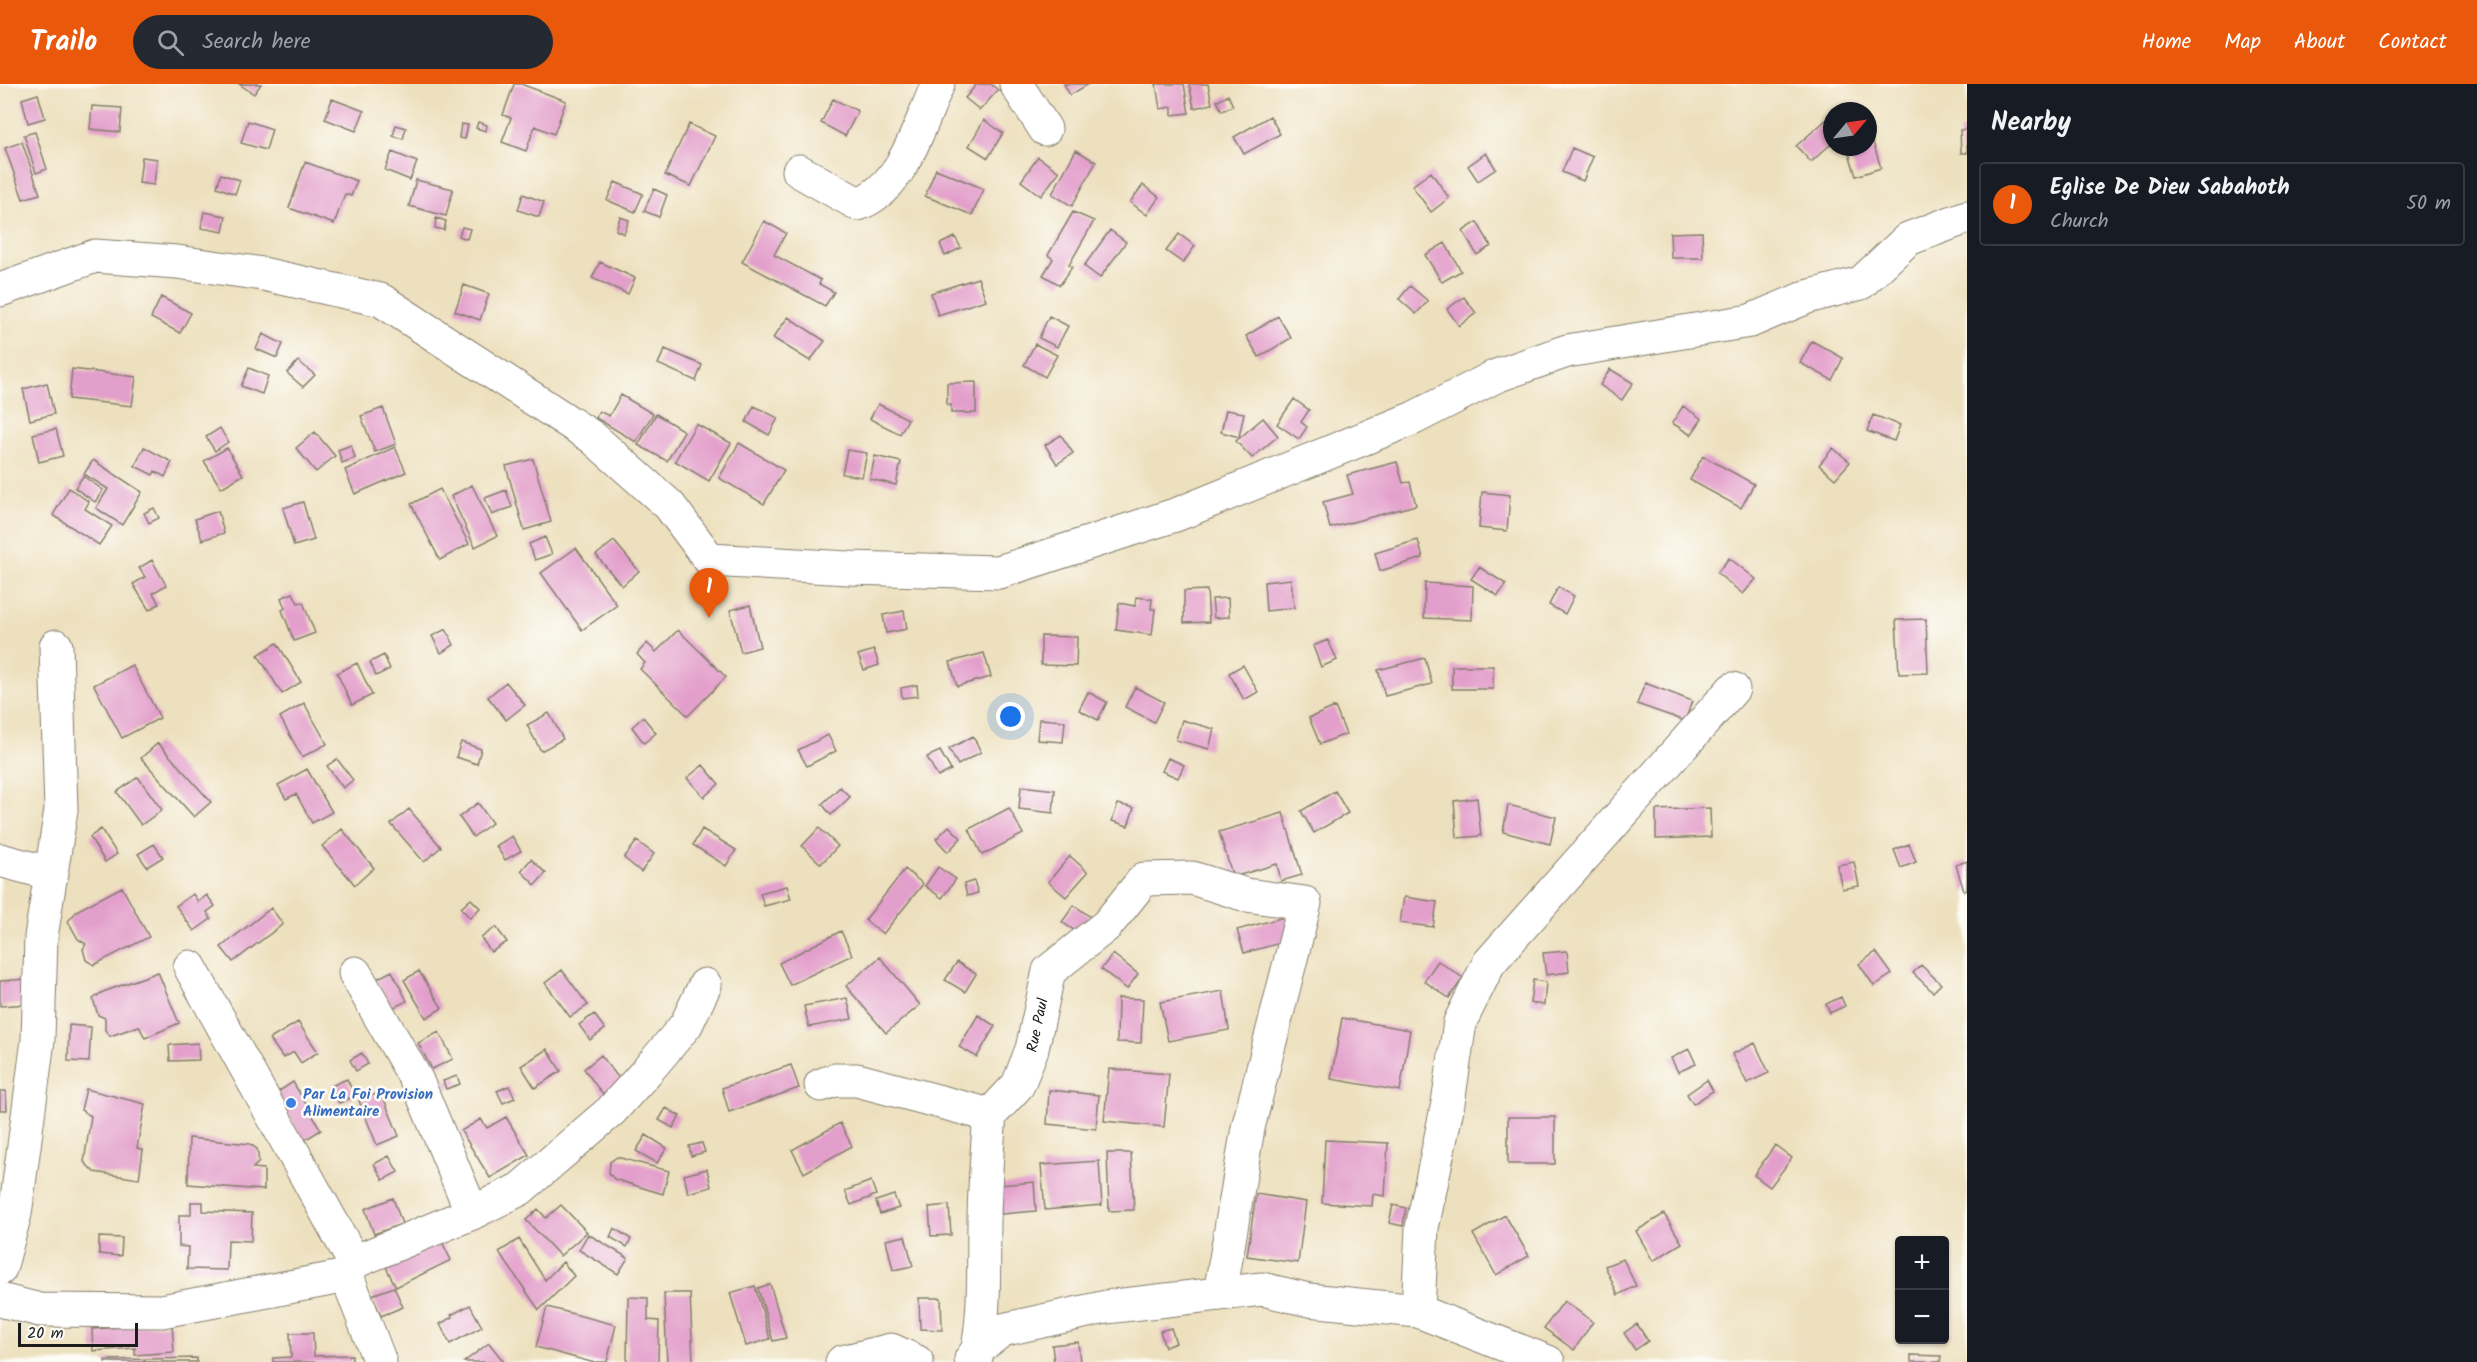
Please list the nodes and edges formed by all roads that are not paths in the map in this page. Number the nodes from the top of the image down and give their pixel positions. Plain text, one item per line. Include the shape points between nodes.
1 (938, 84) edge
2 (1016, 84) edge
3 (1045, 129) dead end
4 (799, 171) dead end
5 (1967, 217) edge
6 (0, 290) edge
7 (56, 646) dead end
8 (1733, 689) dead end
9 (0, 860) edge
10 (52, 874) junction
11 (190, 967) dead end
12 (355, 973) dead end
13 (705, 985) dead end
14 (822, 1085) dead end
15 (990, 1115) junction
16 (472, 1213) junction
17 (0, 1269) edge
18 (350, 1269) junction
19 (1220, 1294) junction
20 (0, 1300) edge
21 (1418, 1311) junction
22 (974, 1357) edge
23 (380, 1362) edge
24 (842, 1362) edge
25 (916, 1362) edge
26 (1548, 1362) edge

1 - 4 street via 897,175 873,198 858,204
2 - 3 street
5 - 6 street via 1908,240 1862,283 1807,297 1750,321 1567,351 1496,376 1414,418 1178,514 999,572 710,560 669,505 592,436 381,300 253,273 94,256
7 - 10 street via 61,810
8 - 21 street via 1489,963 1460,1022 1422,1228
9 - 10 street
10 - 17 street via 41,937 38,1040 15,1214
11 - 18 street
12 - 16 street via 417,1082
13 - 16 street via 686,1025 611,1111 520,1189
14 - 15 street via 835,1080 857,1080
15 - 19 street, Rue Paul via 1018,1085 1032,1049 1049,971 1107,926 1144,879 1192,878 1246,895 1305,903 1248,1128
15 - 22 street
16 - 18 street
18 - 20 street via 162,1311 40,1310
18 - 23 street
19 - 21 street via 1262,1289 1309,1299
19 - 22 street via 1106,1307 1002,1330
21 - 26 street
24 - 25 street via 891,1350

